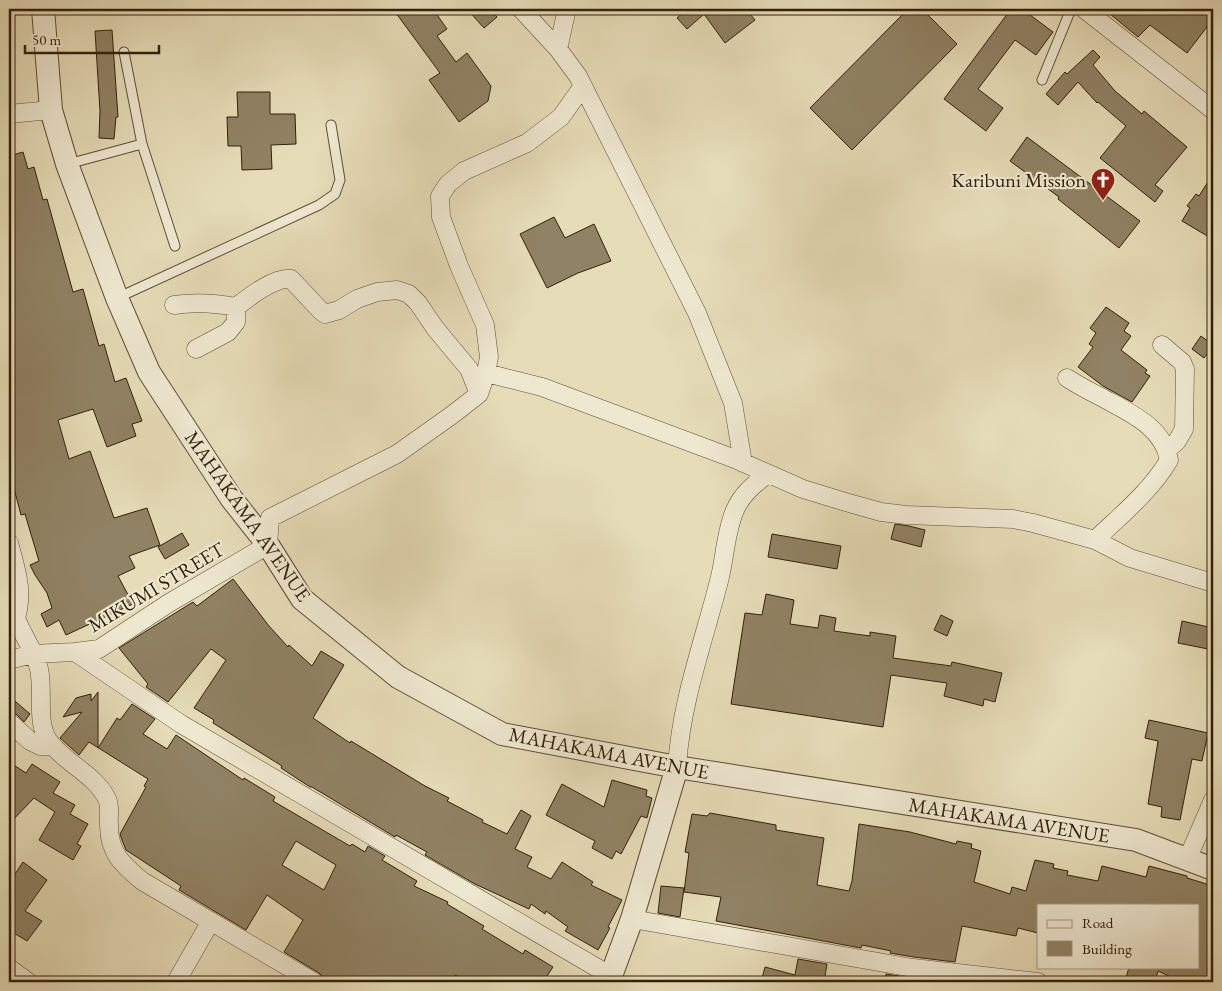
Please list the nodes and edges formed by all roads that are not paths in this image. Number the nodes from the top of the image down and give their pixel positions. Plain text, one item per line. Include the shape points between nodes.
1 (43, 9) edge
2 (521, 9) edge
3 (567, 9) edge
4 (1071, 9) edge
5 (1084, 9) edge
6 (558, 49) junction
7 (124, 52) dead end
8 (1042, 80) dead end
9 (583, 86) junction
10 (51, 110) junction
11 (1213, 110) edge
12 (9, 114) edge
13 (331, 125) dead end
14 (142, 144) junction
15 (67, 164) junction
16 (174, 246) dead end
17 (117, 298) junction
18 (174, 305) dead end
19 (236, 307) junction
20 (1162, 345) dead end
21 (196, 349) dead end
22 (486, 373) junction
23 (1067, 378) dead end
24 (479, 394) junction
25 (1167, 450) junction
26 (743, 463) junction
27 (768, 474) junction
28 (1094, 540) junction
29 (9, 543) edge
30 (268, 545) junction
31 (1213, 583) edge
32 (75, 652) junction
33 (33, 654) junction
34 (9, 660) edge
35 (9, 722) edge
36 (53, 746) junction
37 (677, 767) junction
38 (1213, 800) edge
39 (1187, 860) junction
40 (1213, 869) edge
41 (632, 919) junction
42 (211, 921) junction
43 (9, 968) edge
44 (608, 979) edge
45 (28, 982) edge
46 (176, 982) edge
47 (314, 982) edge
48 (1038, 982) edge

1 - 10 street, MAHAKAMA AVENUE
2 - 6 street
3 - 6 street
4 - 8 lane
5 - 11 street
6 - 9 street
7 - 14 lane
9 - 22 street via 561,117 527,143 464,171 448,184 440,196 441,217 486,325 489,357
9 - 26 street via 697,312 733,403
10 - 12 street
10 - 15 street, MAHAKAMA AVENUE
13 - 17 lane via 340,180 335,194 319,206
14 - 15 lane
14 - 16 lane
15 - 17 street, MAHAKAMA AVENUE
17 - 30 street, MAHAKAMA AVENUE via 149,372 231,498
18 - 19 street via 192,302
19 - 21 street via 236,322 228,332
19 - 24 street via 255,293 287,279 325,314 377,292 402,291 418,303 469,369
20 - 25 street via 1182,362 1185,369 1184,428
22 - 24 street
22 - 26 street via 542,387
23 - 25 street via 1139,418
24 - 30 street via 397,454 270,518
25 - 28 street via 1169,460 1163,470
26 - 27 street
27 - 28 street via 802,489 881,512 1013,519
27 - 37 street via 744,495 734,511 690,686 679,736
28 - 31 street via 1130,558
29 - 33 street via 19,581 20,605 16,618
30 - 32 street, MIKUMI STREET via 99,649
30 - 37 street, MAHAKAMA AVENUE via 302,599 398,677 502,734
32 - 33 street, MIKUMI STREET
32 - 44 street via 181,724
33 - 34 street, MIKUMI STREET
33 - 36 street via 42,691 42,726
35 - 36 street via 30,741 40,746
36 - 42 street via 107,799 111,844 119,860 142,881
37 - 39 street, MAHAKAMA AVENUE via 1136,840
37 - 41 street
38 - 39 street
39 - 40 street, MAHAKAMA AVENUE
41 - 44 street
41 - 48 street via 913,968
42 - 46 street
42 - 47 street
43 - 45 street

